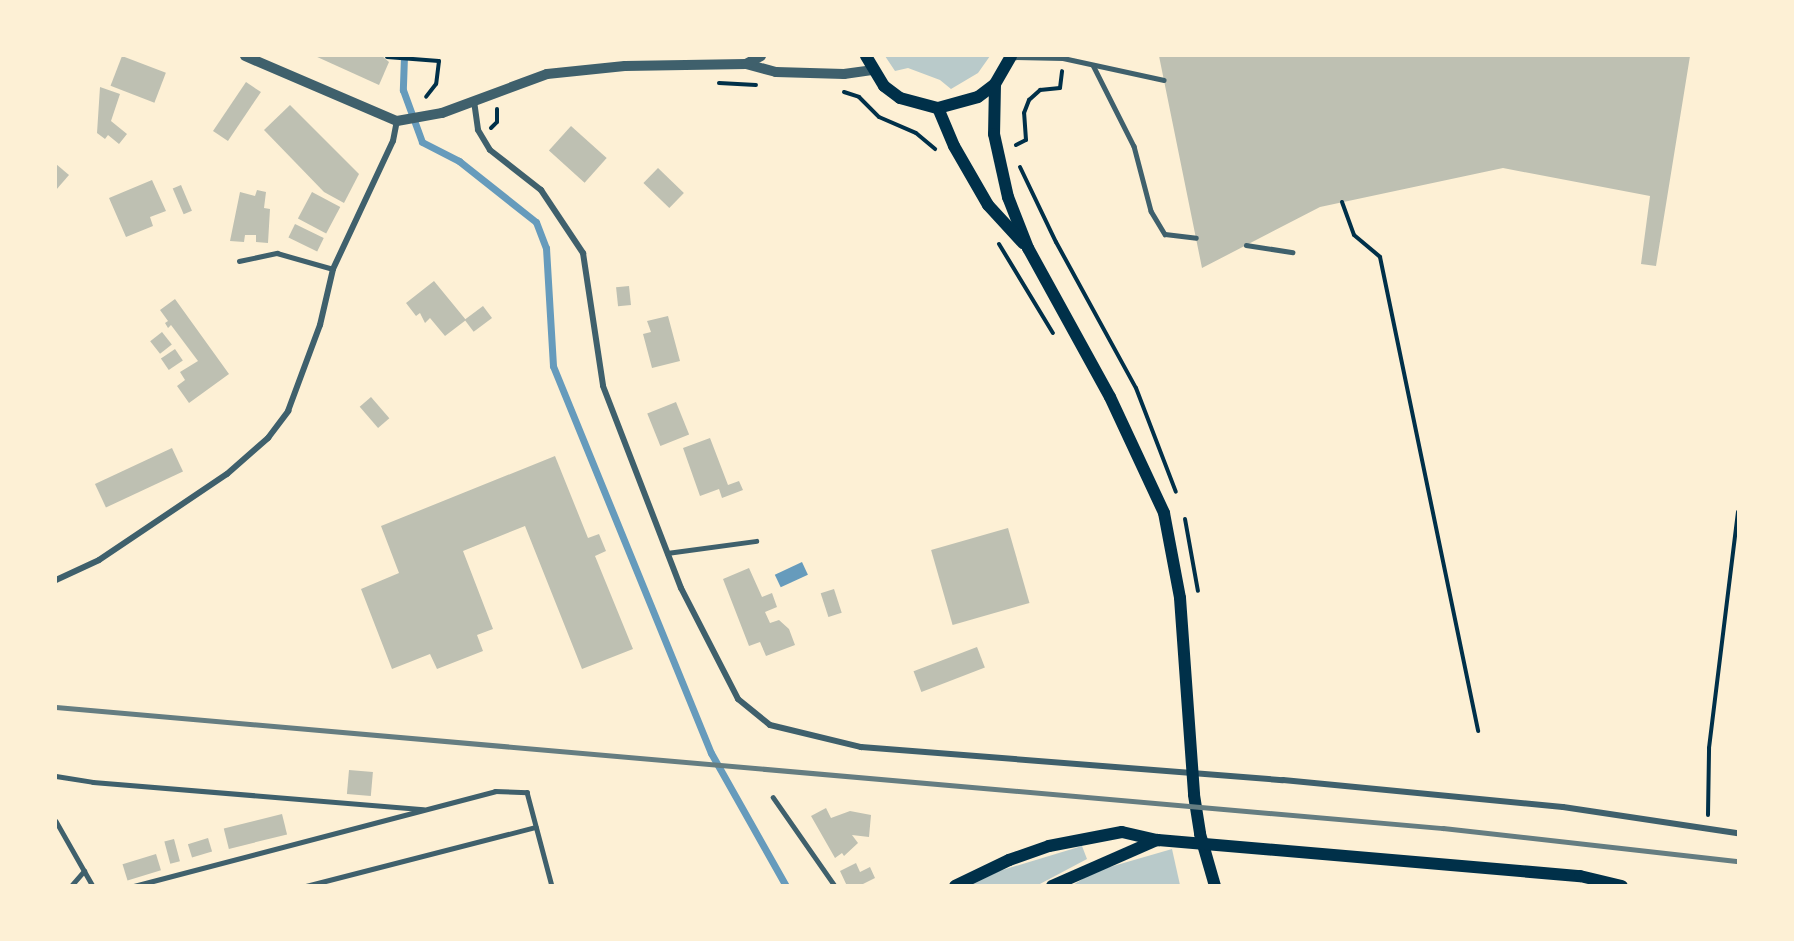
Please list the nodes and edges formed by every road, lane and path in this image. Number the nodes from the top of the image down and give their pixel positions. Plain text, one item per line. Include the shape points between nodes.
1 (245, 56) edge
2 (761, 56) edge
3 (866, 56) edge
4 (1011, 56) edge
5 (389, 57) dead end
6 (1063, 58) junction
7 (746, 64) junction
8 (1093, 65) junction
9 (872, 70) junction
10 (1164, 80) dead end
11 (713, 83) dead end
12 (995, 84) junction
13 (769, 86) dead end
14 (839, 90) dead end
15 (416, 100) dead end
16 (474, 100) junction
17 (507, 104) dead end
18 (938, 108) junction
19 (397, 121) junction
20 (478, 130) junction
21 (939, 153) dead end
22 (1017, 154) dead end
23 (1020, 165) dead end
24 (1035, 198) dead end
25 (1342, 202) dead end
26 (1196, 238) dead end
27 (998, 242) dead end
28 (1245, 245) dead end
29 (1028, 248) junction
30 (1292, 252) dead end
31 (240, 261) dead end
32 (333, 269) junction
33 (1059, 343) dead end
34 (1738, 512) edge
35 (756, 541) dead end
36 (667, 553) junction
37 (56, 580) edge
38 (1478, 730) dead end
39 (56, 776) edge
40 (772, 797) dead end
41 (429, 809) junction
42 (56, 824) edge
43 (536, 827) junction
44 (1708, 828) junction
45 (1738, 833) edge
46 (1158, 840) junction
47 (84, 871) junction
48 (71, 885) edge
49 (93, 885) edge
50 (134, 885) edge
51 (306, 885) edge
52 (552, 885) edge
53 (835, 885) edge
54 (955, 885) edge
55 (1052, 885) edge
56 (1215, 885) edge
57 (1615, 885) edge

1 - 19 street
2 - 7 street
3 - 9 main road
4 - 6 lane
4 - 12 main road
5 - 15 path via 439,61 430,96
6 - 8 lane
6 - 22 path via 1060,88 1041,90 1029,100 1024,113 1026,140 1016,143
7 - 9 street via 776,72 844,74
7 - 16 street via 625,66 547,74
8 - 10 lane
8 - 26 lane via 1134,146 1151,212 1165,234
9 - 18 main road via 900,98
11 - 13 path
12 - 18 main road via 978,97
12 - 29 main road via 993,118 999,168
14 - 21 path via 859,97 895,127 915,133
16 - 19 street via 430,116
16 - 20 street
17 - 20 path via 497,107 494,127
18 - 29 main road via 954,146 988,205
19 - 32 street via 393,141
20 - 36 street via 490,150 541,190 565,221 583,254 603,386
23 - 24 path
25 - 38 path via 1354,235 1380,257
27 - 33 path
28 - 30 lane
29 - 56 main road via 1110,397 1164,513 1180,598 1195,805
31 - 32 lane via 277,253
32 - 37 street via 320,325 288,411 268,438 227,474 109,554
34 - 44 path via 1709,748
35 - 36 lane
36 - 44 street via 738,699 770,725 861,747 1283,780 1563,807
39 - 41 lane
40 - 53 lane
41 - 43 lane via 495,791 526,792
41 - 50 lane
42 - 47 lane
43 - 51 lane
43 - 52 lane
44 - 45 street
46 - 54 main road via 1122,832 1049,846
46 - 55 main road
46 - 57 main road via 1568,874
47 - 48 lane
47 - 49 lane

